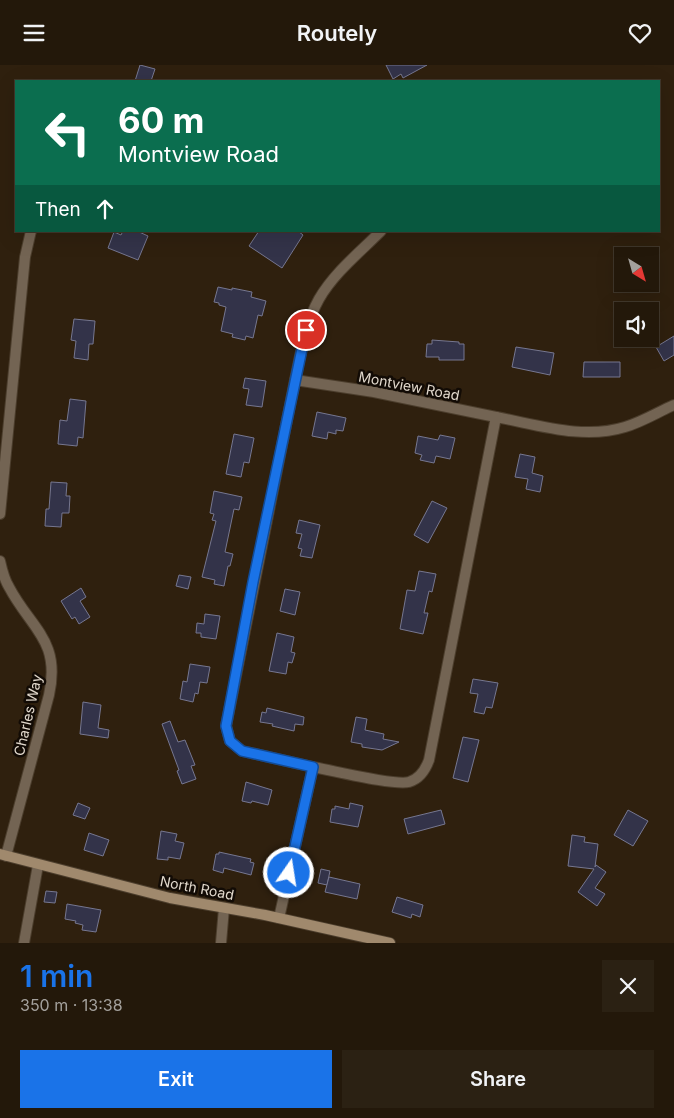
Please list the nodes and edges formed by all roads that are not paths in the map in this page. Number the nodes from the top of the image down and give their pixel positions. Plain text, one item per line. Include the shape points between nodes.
1 (31, 232) edge
2 (379, 232) edge
3 (295, 380) junction
4 (674, 405) edge
5 (496, 417) junction
6 (0, 514) edge
7 (0, 561) edge
8 (313, 767) junction
9 (3, 855) edge
10 (38, 865) junction
11 (224, 908) junction
12 (279, 918) junction
13 (24, 943) edge
14 (221, 943) edge
15 (390, 943) edge

1 - 6 street via 25,257
2 - 3 street via 332,281 318,301 306,330
3 - 5 street, Montview Road via 374,392
3 - 8 street via 226,726 230,741 242,751
4 - 5 street, Montview Road via 626,427 600,432 580,433
5 - 8 street via 425,769 414,779 400,783
7 - 9 street, Charles Way via 9,589 46,642 52,668 49,695
8 - 12 street
9 - 10 main road, North Road
10 - 11 main road, North Road
10 - 13 street
11 - 12 main road, North Road
11 - 14 street
12 - 15 main road, North Road

